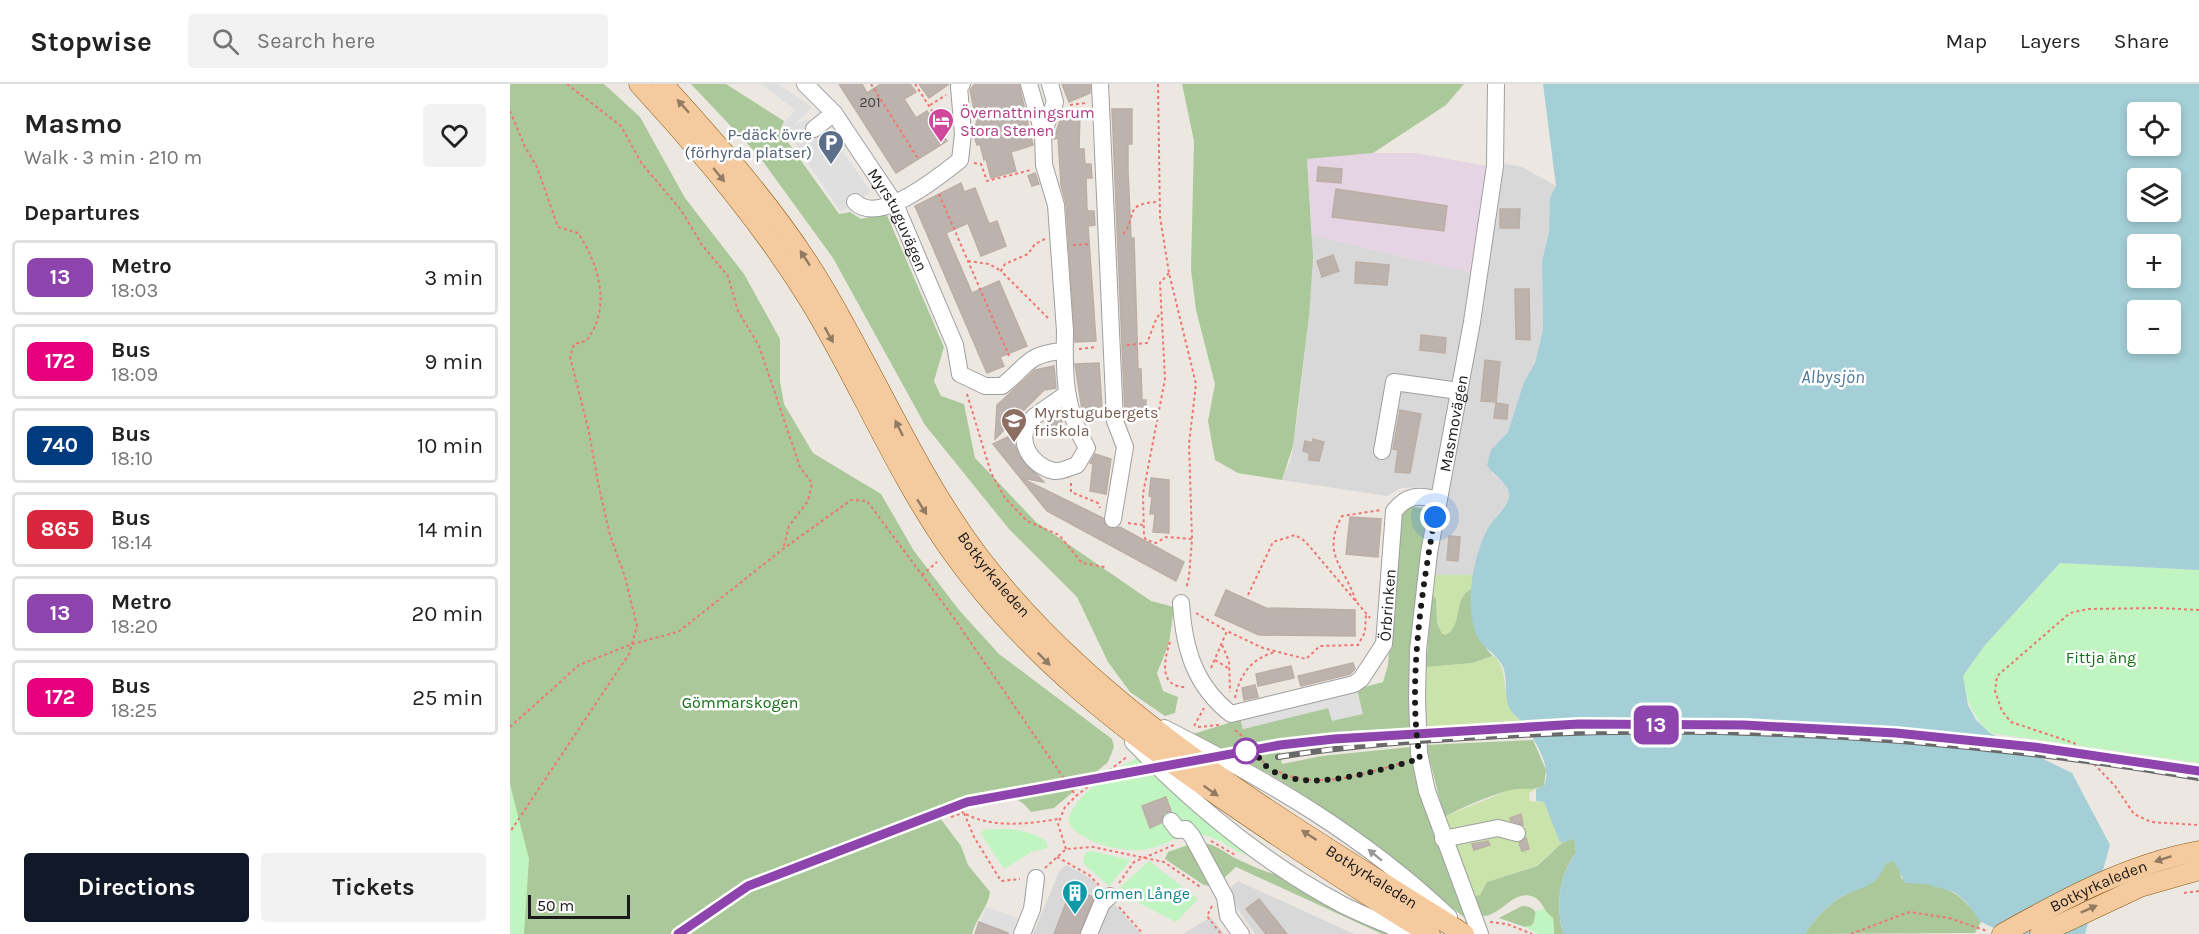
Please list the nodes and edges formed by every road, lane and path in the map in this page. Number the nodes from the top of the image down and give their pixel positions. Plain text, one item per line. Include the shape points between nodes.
1 (567, 84) edge
2 (639, 84) edge
3 (663, 84) edge
4 (915, 84) edge
5 (962, 84) edge
6 (1029, 84) edge
7 (1050, 84) edge
8 (1158, 84) edge
9 (1496, 84) edge
10 (873, 85) edge
11 (811, 86) edge
12 (1101, 92) edge
13 (1066, 106) dead end
14 (510, 111) edge
15 (834, 113) junction
16 (814, 129) dead end
17 (1043, 133) junction
18 (963, 134) junction
19 (919, 160) dead end
20 (981, 164) dead end
21 (1027, 171) dead end
22 (933, 180) junction
23 (855, 202) dead end
24 (1159, 202) junction
25 (895, 204) junction
26 (1111, 239) junction
27 (1058, 246) junction
28 (968, 261) junction
29 (1001, 271) junction
30 (1169, 273) junction
31 (1162, 313) junction
32 (1064, 324) junction
33 (1138, 344) dead end
34 (1110, 346) junction
35 (1063, 351) junction
36 (1009, 356) dead end
37 (960, 374) junction
38 (1459, 391) junction
39 (1067, 393) junction
40 (1382, 451) dead end
41 (1438, 500) junction
42 (1394, 511) junction
43 (1113, 519) dead end
44 (1192, 539) junction
45 (783, 549) junction
46 (951, 550) junction
47 (1105, 567) dead end
48 (922, 575) junction
49 (1248, 595) dead end
50 (1181, 603) junction
51 (1357, 603) junction
52 (2199, 610) edge
53 (1366, 614) junction
54 (1182, 622) junction
55 (1386, 624) junction
56 (1227, 631) junction
57 (632, 644) junction
58 (1222, 645) junction
59 (1275, 651) junction
60 (1215, 660) junction
61 (1229, 668) junction
62 (1200, 682) junction
63 (1203, 713) dead end
64 (1231, 714) junction
65 (1112, 720) junction
66 (1218, 726) junction
67 (510, 727) edge
68 (1132, 753) dead end
69 (1420, 759) junction
70 (1270, 768) dead end
71 (1278, 771) dead end
72 (1076, 796) junction
73 (963, 812) junction
74 (951, 817) dead end
75 (1058, 819) junction
76 (1171, 821) dead end
77 (2199, 825) edge
78 (510, 832) edge
79 (1517, 833) dead end
80 (1443, 839) junction
81 (1066, 849) junction
82 (2199, 851) edge
83 (1055, 856) junction
84 (2199, 870) edge
85 (1036, 878) junction
86 (1207, 892) dead end
87 (1110, 896) junction
88 (1484, 928) edge
89 (1022, 934) edge
90 (1089, 934) edge
91 (1143, 934) edge
92 (1241, 934) edge
93 (1411, 934) edge
94 (1430, 934) edge
95 (1466, 934) edge
96 (1532, 934) edge
97 (1851, 934) edge
98 (1992, 934) edge
99 (2002, 934) edge
100 (2040, 934) edge

1 - 45 path via 621,126 642,164 728,276 738,311 759,346 800,467 812,483 808,501 789,526
2 -> 46 main road, Botkyrkaleden via 715,170 772,243 831,337 896,463
95 -> 3 main road, Botkyrkaleden via 1243,791 1109,693 1047,635 979,556 932,490 804,256 757,192
4 - 18 path via 939,122 949,132
5 - 18 street via 959,100
6 - 17 street
7 - 17 street via 1055,102
8 - 24 path
9 - 38 street, Masmovägen via 1495,166
10 - 19 path
11 - 15 street, Myrstuguvägen
12 - 13 path
12 - 26 street
14 - 57 path via 537,168 558,227 578,233 596,262 600,284 597,325 586,341 574,344 570,357 610,535 638,626
15 - 16 street
15 - 25 street, Myrstuguvägen
17 - 27 street via 1044,165 1056,205
18 - 22 street via 960,160
20 - 21 path via 987,181
22 - 25 street
22 - 28 path
23 - 25 street via 861,209 870,210
24 - 26 path via 1143,202 1134,209 1125,234
24 - 30 path
25 - 37 street, Myrstuguvägen via 955,345
26 - 27 path
26 - 34 street
27 - 29 path via 1045,239 1035,244 1029,254 1005,264
27 - 32 street
28 - 29 path via 989,264
28 - 36 path
29 - 32 path via 1054,324
30 - 31 path via 1160,283
30 - 44 path via 1196,384 1189,444
31 - 33 path via 1147,343
31 - 44 path via 1165,379 1143,494 1144,536 1156,543 1166,537
32 - 35 street
34 - 35 path
34 - 43 street via 1115,421 1125,447
35 - 37 street via 1043,353 1026,362 1002,386 985,386
35 - 39 street
37 - 47 path via 991,473 1005,498 1027,521 1059,534 1083,563
38 - 40 street via 1394,382
38 - 41 street, Masmovägen
39 - 39 street via 1069,410 1087,448 1077,465 1057,471 1036,464 1026,452 1025,434 1032,419
41 - 42 street via 1412,496
41 - 69 street, Masmovägen via 1418,650
42 - 51 path via 1371,510 1342,516 1334,530 1331,546
42 - 55 street, Örbrinken
44 - 50 path via 1190,577
45 - 48 path via 851,500 867,501
45 - 57 path via 678,632
46 - 48 path
46 -> 65 main road, Botkyrkaleden via 1022,636
48 - 72 path
49 - 51 path via 1273,542 1295,535 1305,541
50 - 54 street
50 - 56 path
51 - 53 path
52 - 77 path via 2088,609 2070,613 1997,676 1995,691 2011,722 2074,742 2115,786 2134,814 2151,822
53 - 55 path via 1372,622
53 - 59 path via 1363,638 1354,646 1320,646 1306,659
54 - 62 street
54 - 62 path via 1170,642 1164,669 1174,685 1184,687
55 - 64 street, Örbrinken via 1381,651 1354,684
56 - 58 path
56 - 59 path
57 - 67 path via 579,665
57 - 78 path
58 - 60 path
58 - 61 path
59 - 64 path via 1256,659 1245,670
60 - 61 path
60 - 62 path
61 - 64 path
62 - 64 street via 1212,699
63 - 66 path via 1191,728
64 - 66 path
65 - 93 street via 1170,781 1229,829 1326,895
65 -> 94 main road, Botkyrkaleden via 1269,831
66 - 70 path via 1241,733
68 - 72 path
69 - 71 path via 1325,781 1310,781
69 - 80 street, Masmovägen
72 - 75 path
73 - 74 path
73 - 75 path via 990,821 1029,823
73 - 85 path via 1001,881
75 - 81 path
76 - 92 street via 1178,830 1189,831 1225,897 1228,916
79 - 80 street via 1498,828
80 - 88 street, Masmovägen
81 - 83 path
81 - 86 path via 1093,848 1164,862
82 -> 99 main road, Botkyrkaleden via 2128,870
83 - 85 path
83 - 87 path via 1089,875
100 -> 84 main road, Botkyrkaleden via 2140,887
85 - 89 street via 1032,909
87 - 90 street via 1102,903
87 - 91 path
88 - 96 path via 1506,924
97 - 98 path via 1909,912 1949,918

